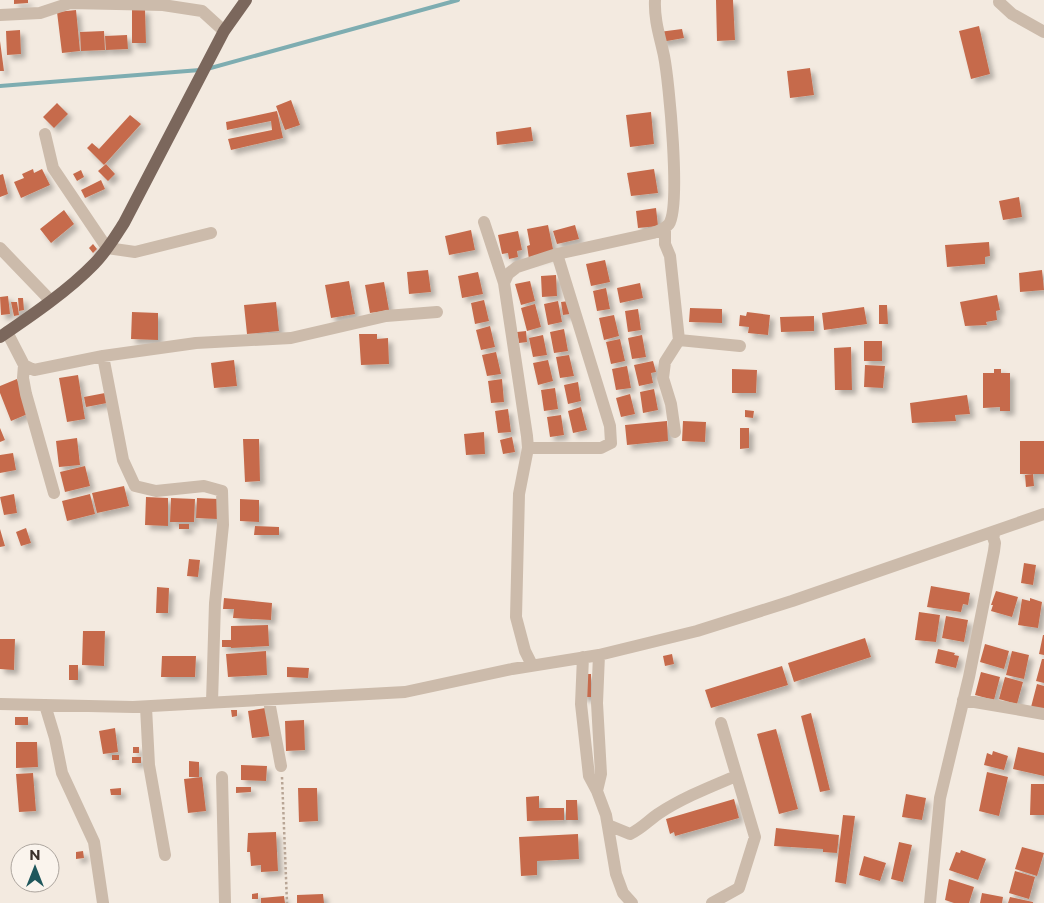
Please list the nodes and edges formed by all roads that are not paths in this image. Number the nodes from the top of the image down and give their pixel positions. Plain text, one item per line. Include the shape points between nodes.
1 (246, 0) edge
2 (655, 0) edge
3 (999, 2) dead end
4 (0, 15) edge
5 (224, 31) junction
6 (1044, 32) edge
7 (45, 134) dead end
8 (484, 222) dead end
9 (665, 228) junction
10 (211, 234) dead end
11 (0, 248) edge
12 (107, 248) junction
13 (557, 254) junction
14 (504, 283) junction
15 (50, 300) junction
16 (437, 312) dead end
17 (4, 334) edge
18 (679, 340) junction
19 (740, 346) dead end
20 (103, 356) junction
21 (24, 365) junction
22 (675, 432) dead end
23 (528, 448) junction
24 (54, 493) dead end
25 (1044, 514) edge
26 (995, 532) junction
27 (599, 655) junction
28 (583, 657) junction
29 (532, 665) junction
30 (963, 700) junction
31 (269, 701) junction
32 (212, 702) junction
33 (0, 704) edge
34 (45, 705) junction
35 (146, 707) junction
36 (1044, 714) edge
37 (721, 723) dead end
38 (281, 766) road end
39 (736, 776) junction
40 (222, 777) dead end
41 (597, 790) junction
42 (608, 825) junction
43 (165, 855) dead end
44 (102, 903) edge
45 (225, 903) edge
46 (632, 903) edge
47 (712, 903) edge
48 (930, 903) edge

1 - 5 main road
2 - 9 street via 655,18 667,76 673,154 673,211
3 - 6 street via 1012,14
4 - 5 street via 40,13 70,3 163,5 202,12
5 - 12 main road via 124,223
7 - 12 street via 53,168
8 - 14 street
9 - 13 street
9 - 18 street
10 - 12 street via 135,252
11 - 15 street
12 - 15 main road via 94,264
13 - 14 street via 518,267 508,274
13 - 23 street via 610,426 611,443 601,448
14 - 23 street
15 - 17 main road
16 - 20 street via 386,316 291,338 196,343
17 - 21 street
18 - 19 street
18 - 22 street via 665,362 663,378 672,404
20 - 21 street via 34,370
20 - 32 street via 123,460 135,486 156,491 204,486 222,491 223,525 214,613
21 - 24 street via 26,394
23 - 29 street via 519,494 516,617
25 - 26 street
26 - 27 street via 792,602 697,631
26 - 30 street via 994,551
27 - 28 street
27 - 41 street via 596,703 601,774
28 - 29 street
28 - 41 street via 581,704 585,746 589,776
29 - 31 street via 405,692
30 - 36 street
30 - 48 street via 940,798
31 - 32 street
31 - 38 street
32 - 35 street
33 - 34 street
34 - 35 street
34 - 44 street via 62,773 94,842
35 - 43 street via 149,765
37 - 39 street
39 - 42 street via 690,796 630,834
39 - 47 street via 754,826 753,848 739,888
40 - 45 street
41 - 42 street
42 - 46 street via 616,874 622,893

